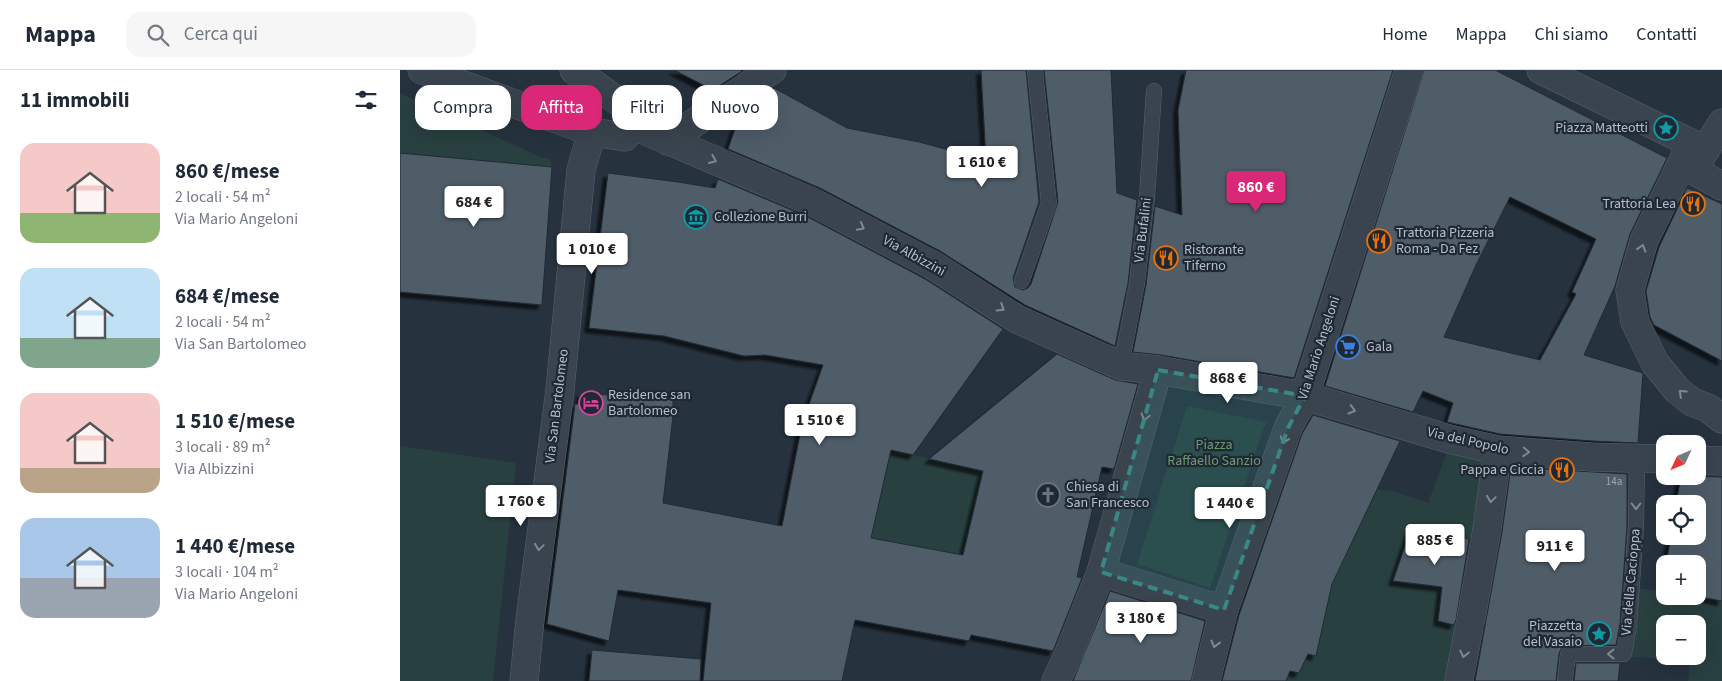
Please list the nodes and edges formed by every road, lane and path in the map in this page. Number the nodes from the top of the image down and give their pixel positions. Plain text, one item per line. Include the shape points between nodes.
1 (422, 70) edge
2 (574, 70) edge
3 (772, 70) edge
4 (1034, 70) edge
5 (1409, 70) edge
6 (1541, 70) edge
7 (1154, 91) dead end
8 (612, 97) edge
9 (1722, 123) edge
10 (629, 130) edge
11 (643, 130) edge
12 (592, 132) junction
13 (668, 141) junction
14 (1698, 147) junction
15 (1718, 184) edge
16 (1022, 281) dead end
17 (1121, 366) junction
18 (1158, 370) junction
19 (1305, 396) junction
20 (1722, 419) edge
21 (1498, 450) junction
22 (1637, 457) junction
23 (1656, 458) edge
24 (1706, 460) edge
25 (1722, 461) edge
26 (1101, 572) junction
27 (1224, 610) junction
28 (524, 681) edge
29 (1056, 681) edge
30 (1206, 681) edge
31 (1459, 681) edge
32 (1565, 681) edge

1 - 12 street
2 - 8 street
3 - 13 street
4 - 16 lane via 1049,203
5 - 19 street, Via Mario Angeloni
6 - 14 street
7 - 17 lane, Via Bufalini via 1137,284
9 - 14 street
10 - 12 street via 625,137
11 - 13 street, Via Albizzini
12 -> 28 street, Via San Bartolomeo via 581,170 561,377
13 -> 17 street, Via Albizzini via 813,202 933,265 1017,319
14 - 15 street via 1693,170
20 -> 14 street via 1677,390 1655,363 1635,322 1630,290 1644,241
17 - 18 street, Via Albizzini
18 - 19 street
18 -> 26 street
19 -> 21 street, Via del Popolo via 1449,439
19 -> 27 street, Via Mario Angeloni via 1288,428
21 -> 22 street, Via del Popolo
21 -> 31 street
22 - 23 street, Via del Popolo
22 -> 32 lane, Via della Cacioppa via 1636,526 1624,654 1568,654
24 - 25 street
26 - 27 street
26 - 29 street
27 -> 30 street, Via Mario Angeloni

